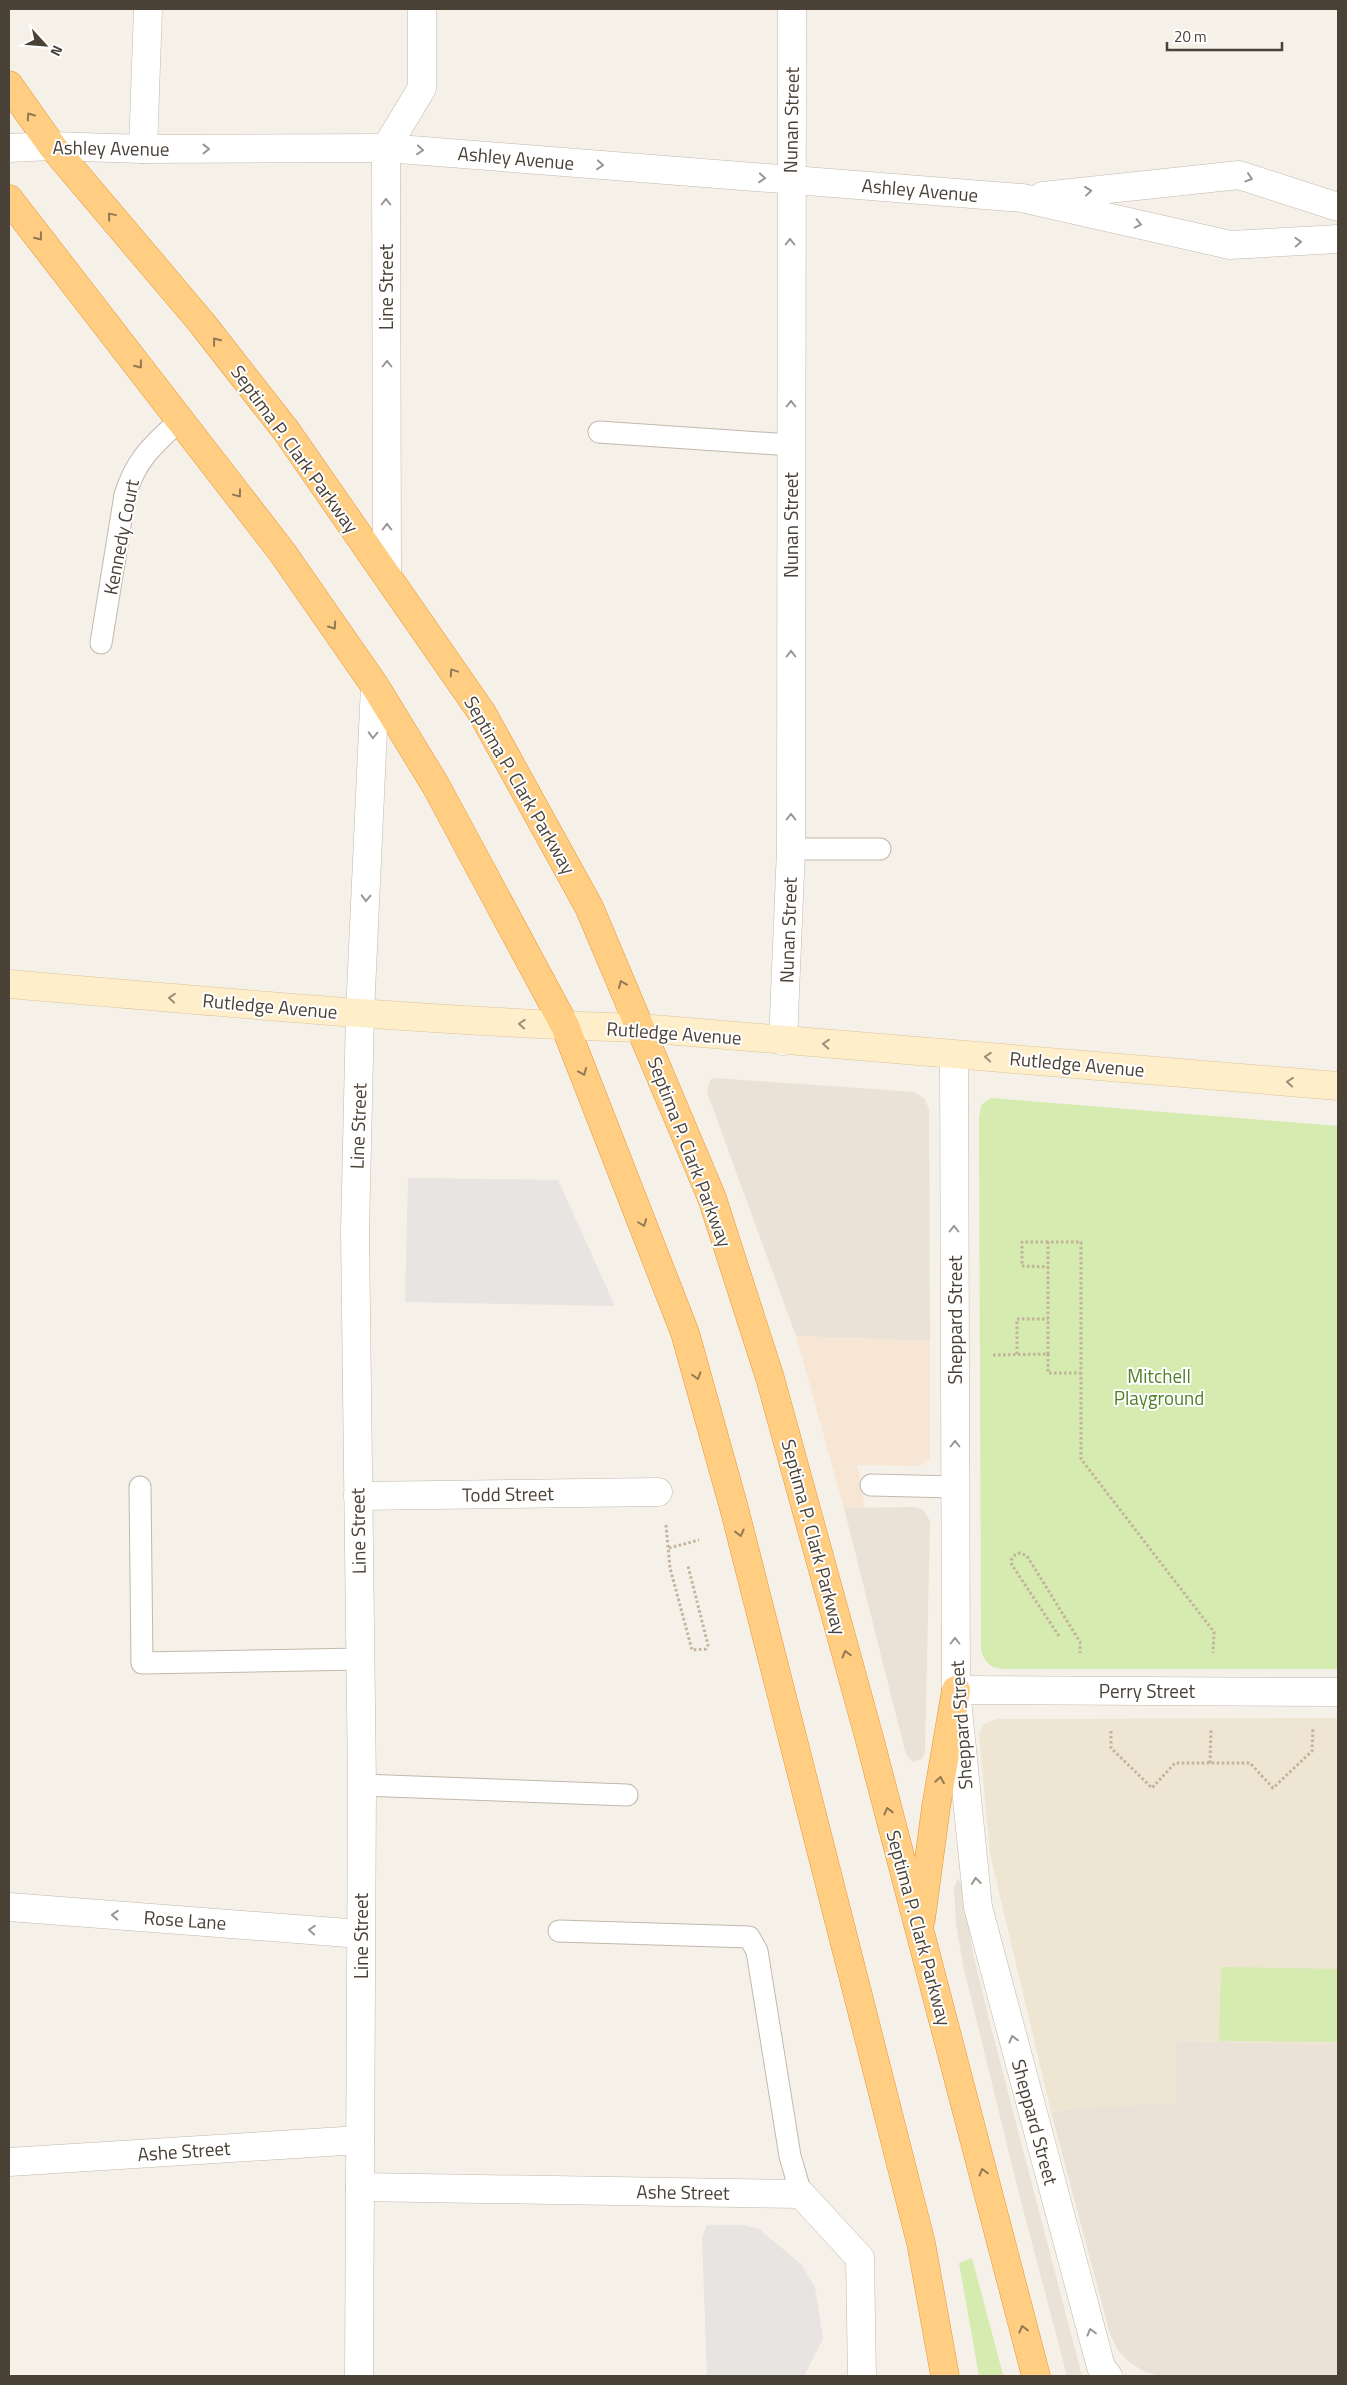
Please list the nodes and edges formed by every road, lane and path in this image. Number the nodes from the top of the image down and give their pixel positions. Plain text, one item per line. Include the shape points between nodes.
1 (148, 9) edge
2 (422, 9) edge
3 (792, 9) edge
4 (9, 85) edge
5 (52, 146) junction
6 (9, 148) edge
7 (386, 148) junction
8 (144, 149) junction
9 (790, 180) junction
10 (1022, 198) junction
11 (9, 199) edge
12 (1338, 207) edge
13 (1338, 240) edge
14 (181, 419) junction
15 (599, 432) dead end
16 (791, 445) junction
17 (387, 576) junction
18 (101, 643) dead end
19 (375, 686) junction
20 (791, 849) junction
21 (880, 849) dead end
22 (9, 984) edge
23 (360, 1013) junction
24 (566, 1026) junction
25 (641, 1028) junction
26 (783, 1040) junction
27 (954, 1055) junction
28 (1338, 1086) edge
29 (1048, 1242) junction
30 (1048, 1267) junction
31 (1048, 1319) junction
32 (1017, 1354) junction
33 (1048, 1354) junction
34 (993, 1355) dead end
35 (1080, 1373) junction
36 (871, 1485) dead end
37 (955, 1487) junction
38 (140, 1488) dead end
39 (358, 1496) junction
40 (662, 1504) joint
41 (699, 1540) dead end
42 (668, 1548) junction
43 (688, 1566) dead end
44 (1059, 1636) dead end
45 (1080, 1653) dead end
46 (1213, 1653) dead end
47 (360, 1660) junction
48 (956, 1690) junction
49 (1338, 1692) edge
50 (1313, 1728) dead end
51 (1111, 1730) dead end
52 (1211, 1730) dead end
53 (1210, 1763) junction
54 (362, 1784) junction
55 (627, 1796) dead end
56 (9, 1907) edge
57 (558, 1931) dead end
58 (920, 1933) junction
59 (360, 1934) junction
60 (360, 2140) junction
61 (9, 2162) edge
62 (360, 2188) junction
63 (801, 2194) junction
64 (360, 2376) edge
65 (862, 2376) edge
66 (945, 2376) edge
67 (1036, 2376) edge
68 (1108, 2376) edge

1 - 8 street
2 - 7 street via 422,88
3 - 9 street, Nunan Street
5 -> 4 highway, Septima P. Clark Parkway
5 - 6 street, Ashley Avenue
5 - 8 street, Ashley Avenue
17 -> 5 highway, Septima P. Clark Parkway via 281,424 201,322
8 -> 7 street, Ashley Avenue
7 -> 9 street, Ashley Avenue
17 -> 7 street, Line Street
9 - 10 street, Ashley Avenue
16 -> 9 street, Nunan Street
10 -> 12 street, Ashley Avenue via 1239,175
10 -> 13 street, Ashley Avenue via 1230,245
11 -> 14 highway
14 - 18 lane, Kennedy Court via 142,456 132,474 125,495
14 -> 19 highway via 282,552
15 - 16 lane
20 -> 16 street, Nunan Street
25 -> 17 highway, Septima P. Clark Parkway via 589,907 486,722
19 -> 23 street, Line Street
19 - 24 highway via 436,786
20 - 21 lane
20 - 26 street, Nunan Street
23 -> 22 main road, Rutledge Avenue
24 -> 23 main road, Rutledge Avenue
23 - 39 street, Line Street via 355,1232
24 - 25 main road, Rutledge Avenue
24 -> 66 highway via 685,1333 736,1517 921,2243
25 - 26 main road, Rutledge Avenue
58 -> 25 highway, Septima P. Clark Parkway via 770,1378 712,1198
27 -> 26 main road, Rutledge Avenue
28 -> 27 main road, Rutledge Avenue
37 -> 27 street, Sheppard Street
29 - 30 path
29 - 30 path via 1022,1242 1022,1266
29 - 35 path via 1081,1242
30 - 31 path
31 - 32 path via 1017,1319
31 - 33 path
32 - 33 path
32 - 34 path
33 - 35 path via 1048,1372
35 - 46 path via 1081,1458 1214,1632
36 - 37 lane
48 -> 37 street, Sheppard Street
38 - 47 lane via 142,1663
39 - 40 street, Todd Street
39 - 47 street, Line Street
40 - 42 path
41 - 42 path
42 - 43 path via 670,1568 692,1650 698,1652 708,1645
44 - 45 path via 1012,1565 1014,1555 1027,1556 1080,1642
47 - 54 street, Line Street
48 - 49 street, Perry Street
58 -> 48 highway via 936,1807
68 -> 48 street, Sheppard Street via 1101,2367 978,1907
50 - 53 path via 1312,1751 1274,1788 1250,1763
51 - 53 path via 1111,1748 1152,1788 1175,1763
52 - 53 path
54 - 55 lane
54 - 59 street, Line Street
59 -> 56 street, Rose Lane
57 - 63 lane via 749,1937 757,1951 790,2156
67 -> 58 highway, Septima P. Clark Parkway
59 - 60 street, Line Street
60 - 61 street, Ashe Street
60 - 62 street, Line Street
62 - 63 street, Ashe Street
62 - 64 street, Line Street
63 - 65 street via 860,2258

